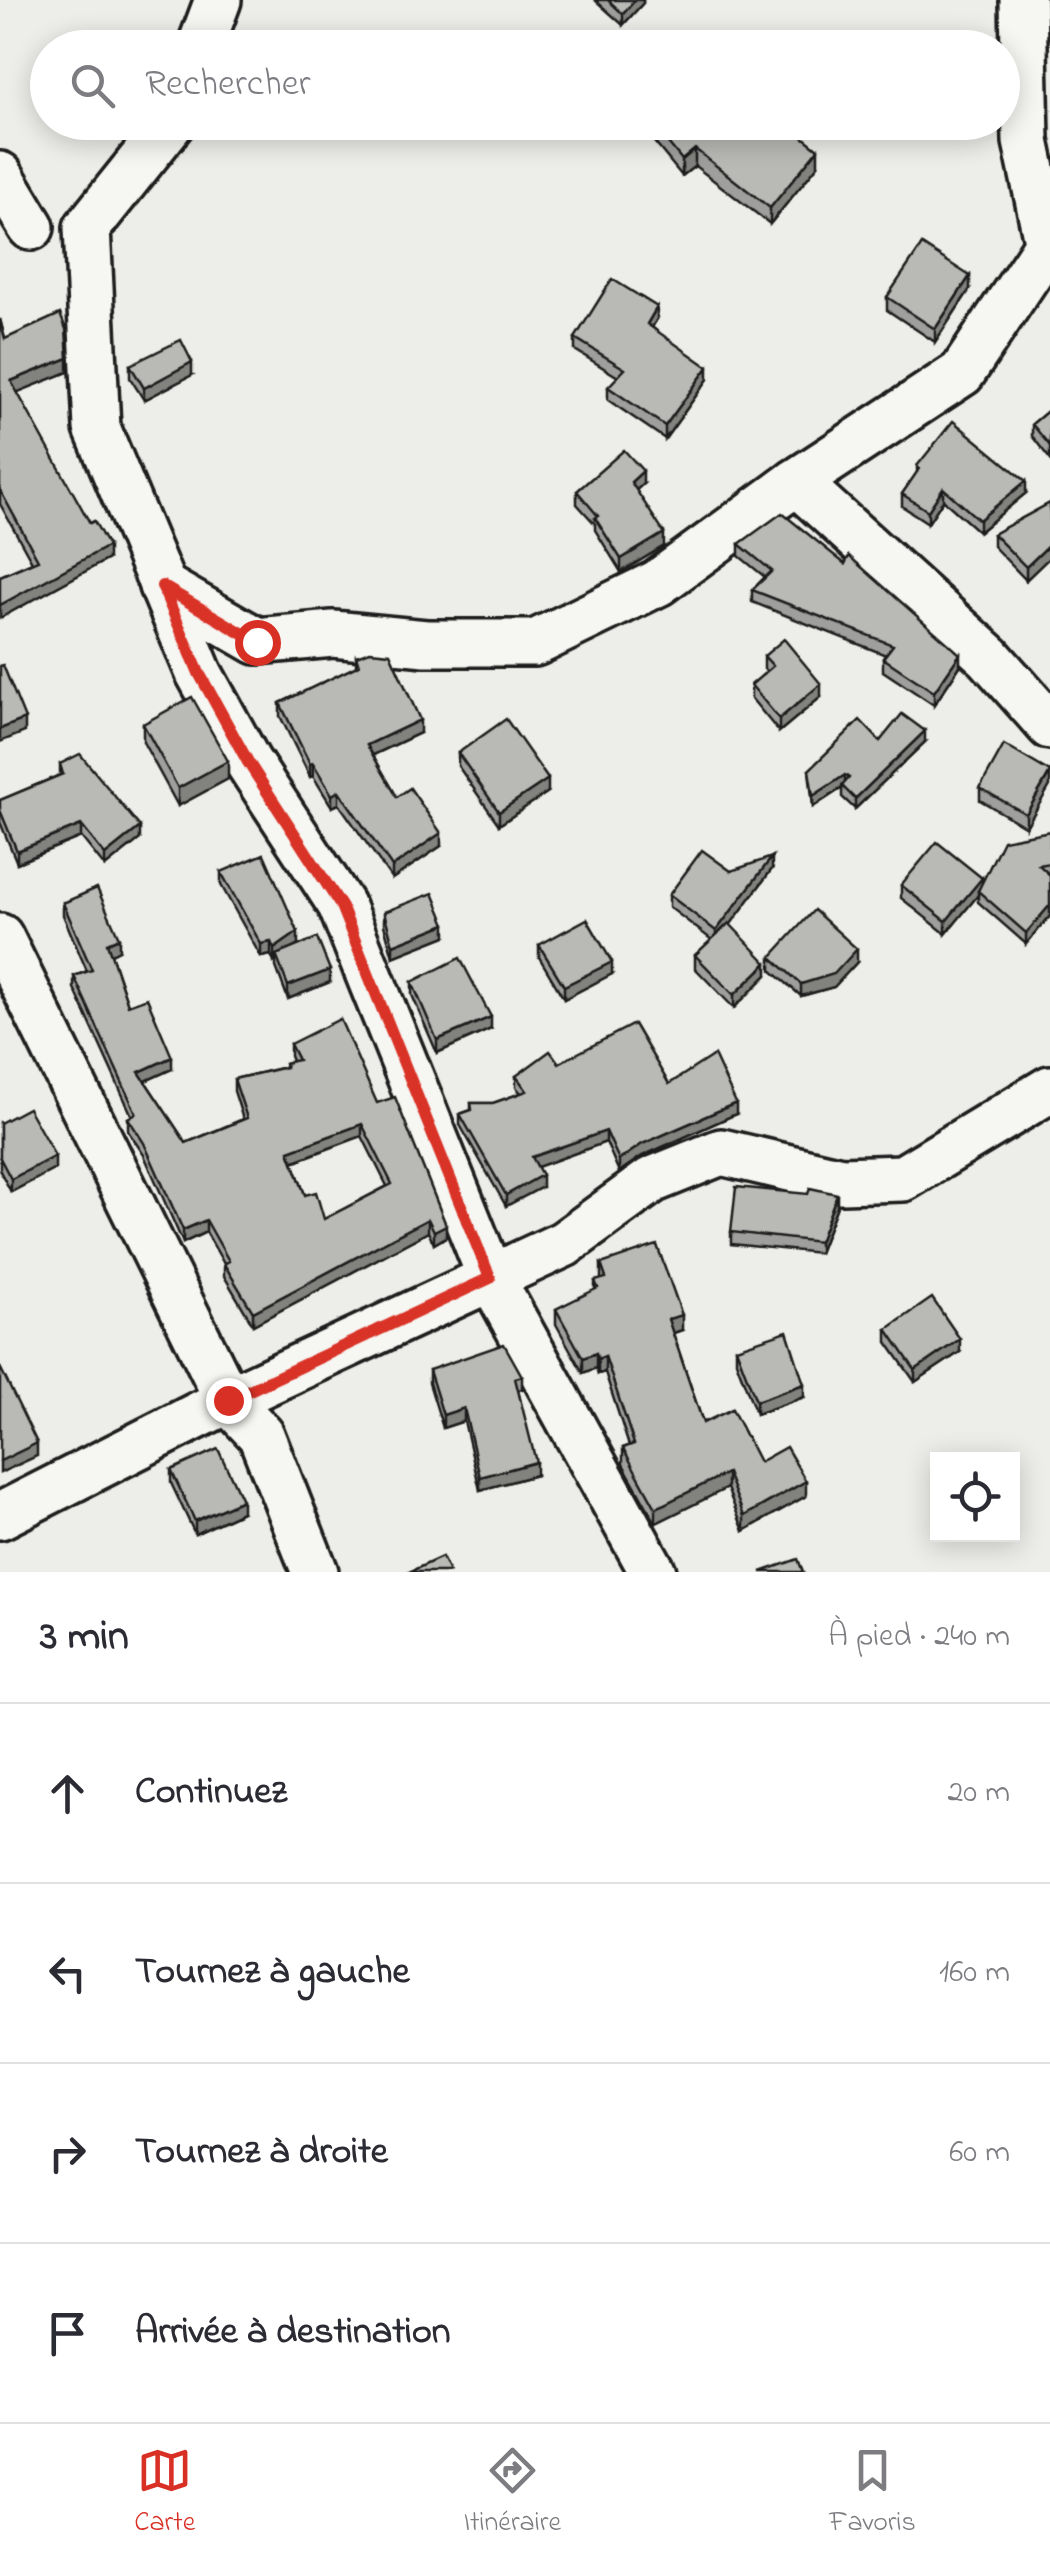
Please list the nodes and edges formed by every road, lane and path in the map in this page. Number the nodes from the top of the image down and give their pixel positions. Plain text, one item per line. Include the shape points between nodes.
1 (218, 0) edge
2 (1023, 0) edge
3 (207, 30) edge
4 (158, 140) edge
5 (0, 175) edge
6 (32, 227) dead end
7 (1049, 248) edge
8 (796, 482) junction
9 (162, 586) junction
10 (1050, 726) edge
11 (0, 937) edge
12 (1050, 1089) edge
13 (490, 1278) junction
14 (228, 1400) junction
15 (0, 1516) edge
16 (315, 1572) edge
17 (653, 1572) edge

1 - 3 street
2 - 7 street via 1026,141
4 - 9 street via 87,228 97,428
5 - 6 street
7 - 8 street via 962,373
8 - 9 street via 658,583 535,642 334,634 257,642
8 - 10 street via 988,657
9 - 13 street via 248,762 341,906
11 - 14 street
12 - 13 street via 904,1178 842,1180 721,1152 652,1180 564,1244
13 - 14 street
13 - 17 street
14 - 15 street
14 - 16 street via 262,1436

